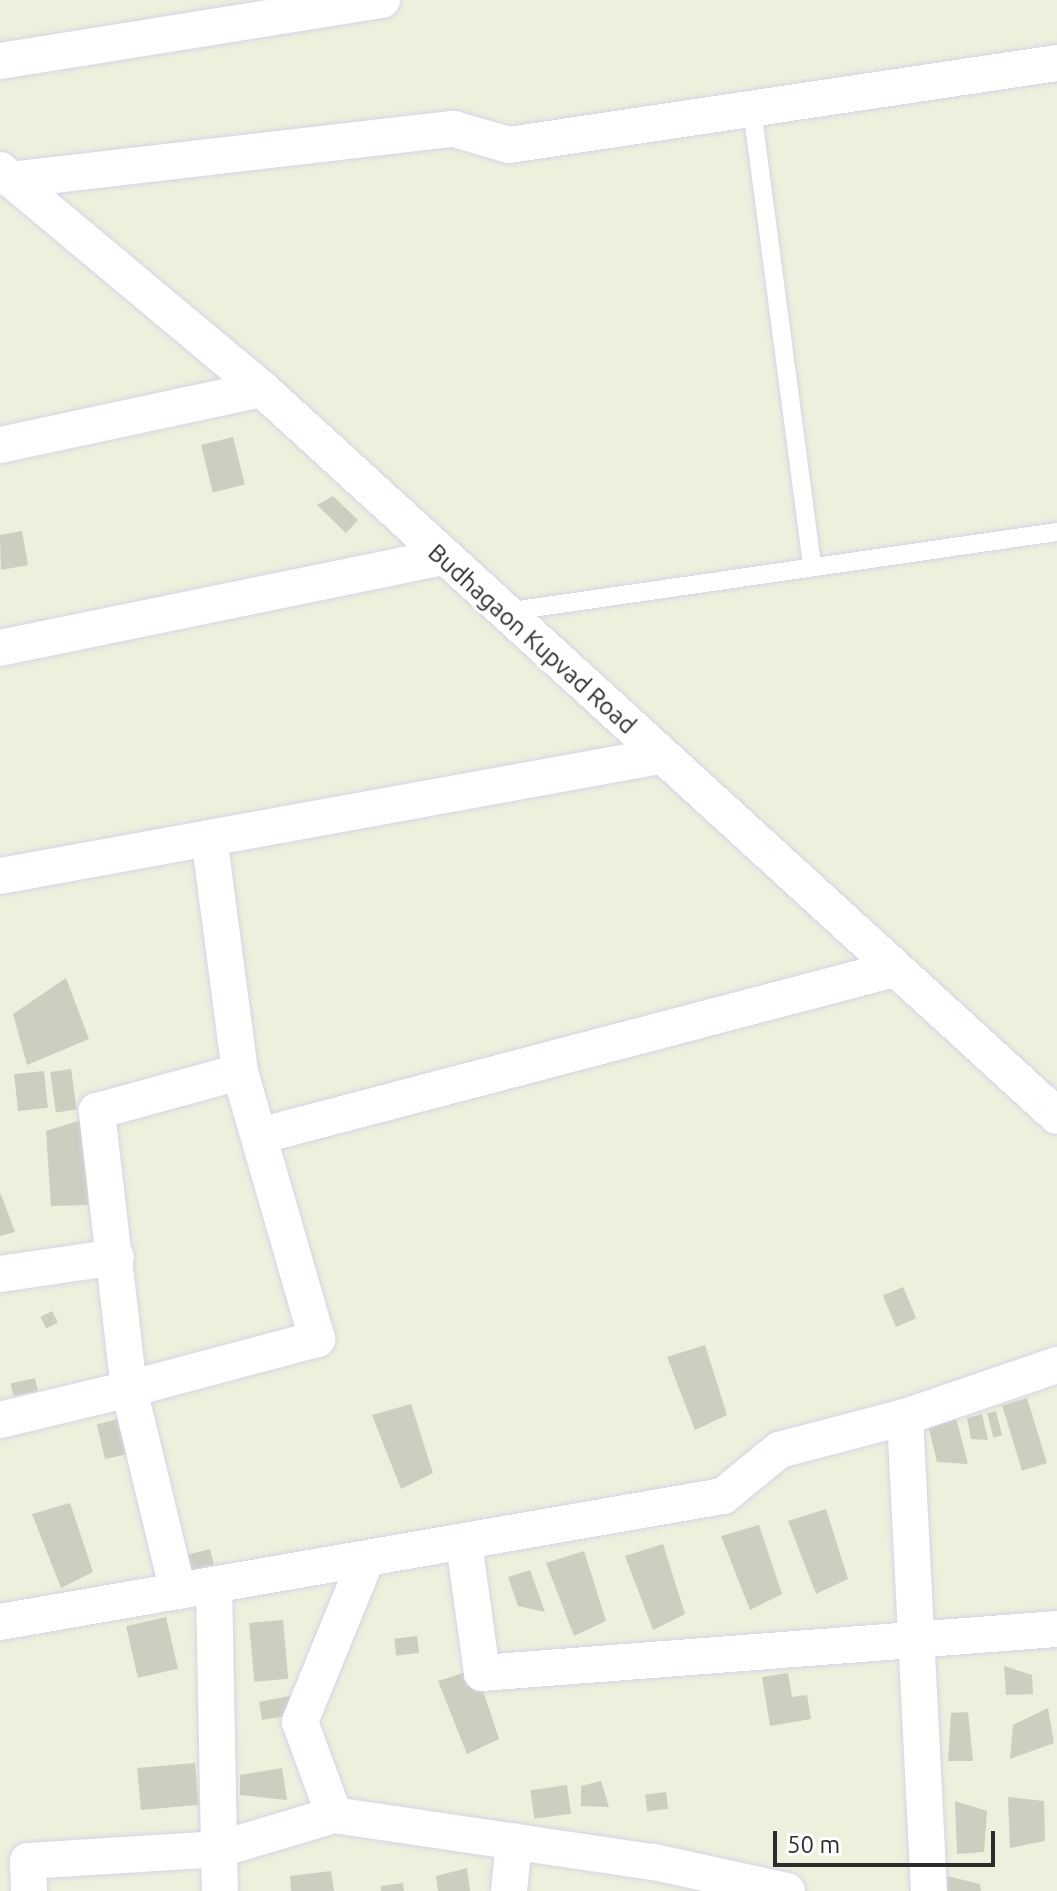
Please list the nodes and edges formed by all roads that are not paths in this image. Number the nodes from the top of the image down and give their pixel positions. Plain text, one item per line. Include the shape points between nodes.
1 (382, 0) edge
2 (0, 61) edge
3 (1057, 63) edge
4 (752, 109) junction
5 (6, 175) edge
6 (262, 389) junction
7 (0, 445) edge
8 (1057, 532) edge
9 (442, 557) junction
10 (812, 567) junction
11 (503, 612) junction
12 (0, 648) edge
13 (660, 756) junction
14 (209, 838) junction
15 (0, 876) edge
16 (894, 969) junction
17 (240, 1072) junction
18 (1057, 1116) edge
19 (259, 1136) junction
20 (116, 1257) junction
21 (0, 1274) edge
22 (1057, 1365) edge
23 (129, 1389) junction
24 (905, 1417) junction
25 (0, 1420) edge
26 (464, 1543) junction
27 (366, 1560) junction
28 (214, 1586) junction
29 (178, 1591) junction
30 (0, 1622) edge
31 (1057, 1629) edge
32 (916, 1639) junction
33 (334, 1815) junction
34 (514, 1841) junction
35 (220, 1849) junction
36 (781, 1890) edge
37 (29, 1891) edge
38 (220, 1891) edge
39 (509, 1891) edge
40 (929, 1891) edge

1 - 2 street
3 - 4 street
4 - 5 street via 509,145 454,129
4 - 10 lane
5 - 6 street, Budhagaon Kupvad Road
6 - 7 street
6 - 9 street, Budhagaon Kupvad Road
8 - 10 lane
9 - 11 street, Budhagaon Kupvad Road
9 - 12 street
10 - 11 lane
11 - 13 street, Budhagaon Kupvad Road
13 - 14 street
13 - 16 street, Budhagaon Kupvad Road
14 - 15 street
14 - 17 street
16 - 18 street, Budhagaon Kupvad Road
16 - 19 street
17 - 19 street
17 - 20 street via 97,1111
19 - 23 street via 317,1339
20 - 21 street
20 - 23 street
22 - 24 street
23 - 25 street
23 - 29 street
24 - 26 street via 779,1450 723,1496
24 - 32 street
26 - 27 street
26 - 32 street via 482,1673
27 - 28 street
27 - 33 street via 300,1722
28 - 29 street
28 - 35 street
29 - 30 street
31 - 32 street
32 - 40 street
33 - 34 street
33 - 35 street
34 - 36 street via 654,1862
34 - 39 street
35 - 37 street via 28,1861
35 - 38 street

